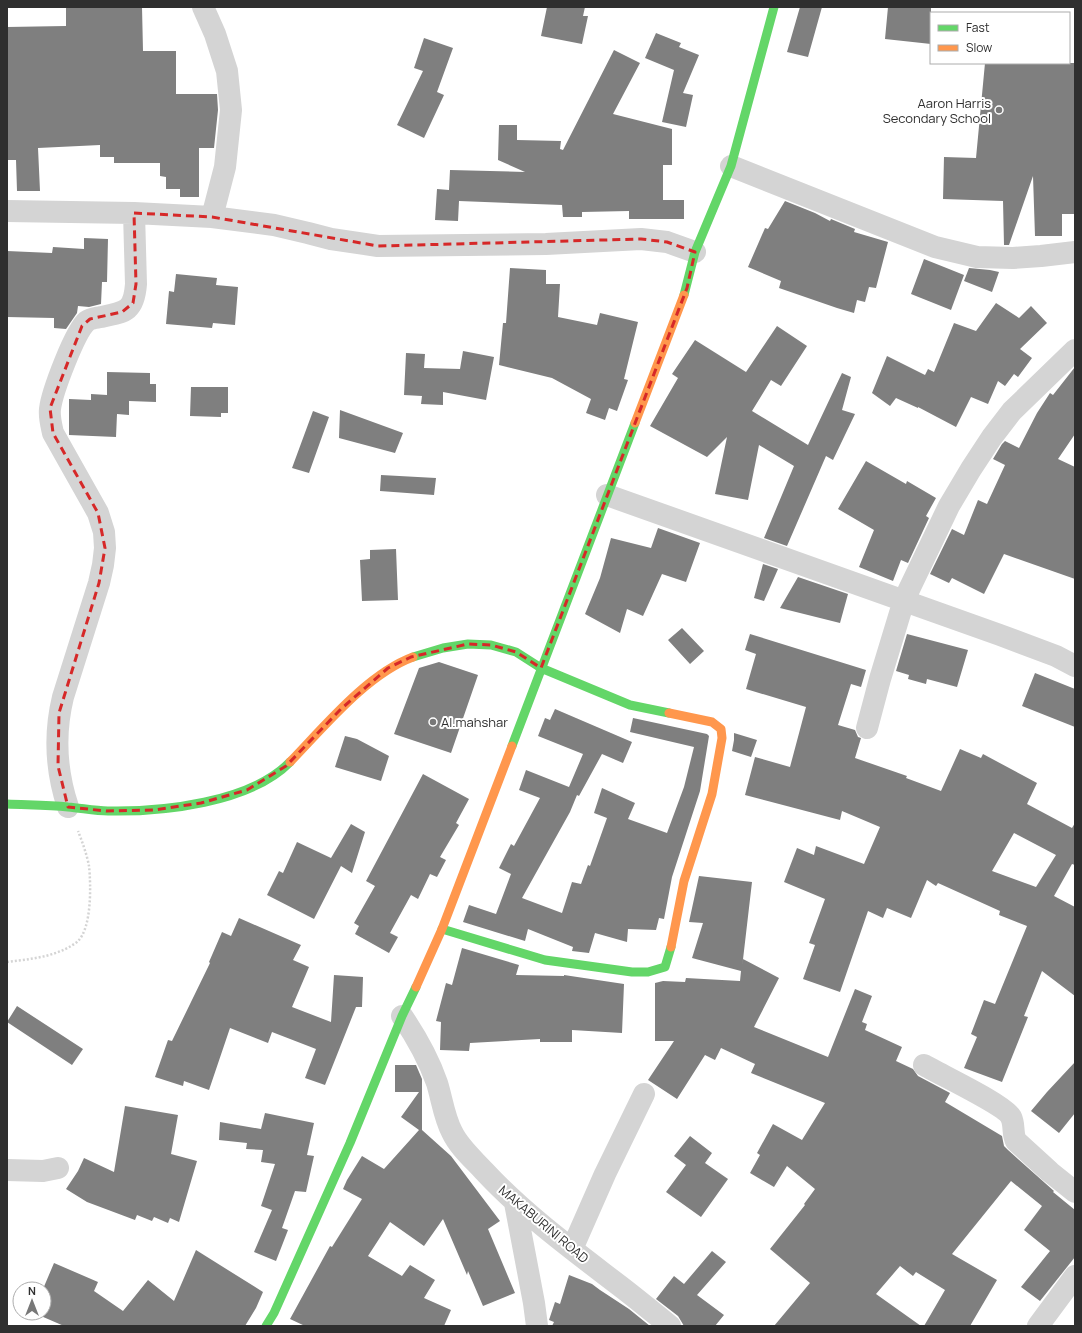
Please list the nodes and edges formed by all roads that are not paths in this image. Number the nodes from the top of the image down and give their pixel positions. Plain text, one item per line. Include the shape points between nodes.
1 (203, 7) edge
2 (774, 7) edge
3 (731, 166) junction
4 (7, 211) edge
5 (134, 213) junction
6 (212, 217) junction
7 (695, 252) junction
8 (1075, 252) edge
9 (1075, 350) edge
10 (607, 495) junction
11 (904, 600) junction
12 (1075, 666) edge
13 (541, 668) junction
14 (867, 728) dead end
15 (7, 804) edge
16 (68, 807) junction
17 (442, 929) junction
18 (402, 1016) junction
19 (924, 1065) dead end
20 (644, 1094) dead end
21 (58, 1168) dead end
22 (7, 1170) edge
23 (1075, 1192) edge
24 (515, 1203) junction
25 (572, 1249) junction
26 (1075, 1276) edge
27 (266, 1326) edge
28 (537, 1326) edge
29 (670, 1326) edge
30 (1038, 1326) edge

1 - 6 street via 227,71 231,110 225,167
2 - 3 street
3 - 7 street
3 - 8 street via 935,247 977,257 1012,258
4 - 5 street
5 - 6 street
5 - 16 street via 136,284 133,303 122,312 90,319 82,326 63,369 50,408 49,420 53,433 98,513 104,532 105,548 99,582 59,713 58,766
6 - 7 street via 274,225 331,239 378,246 546,244 641,239 667,242
7 - 10 street via 687,288
9 - 11 street via 1012,411 992,437 949,506
10 - 11 street
10 - 13 street
11 - 12 street via 1056,656
11 - 14 street
13 - 16 street via 516,652 491,645 468,644 411,657 388,668 364,687 286,766 268,780 247,790 201,803 154,810 106,811
13 - 17 street
13 - 17 street via 630,705 712,722 721,729 722,738 712,794 684,881 666,967 648,972 632,972 545,960
15 - 16 street
17 - 18 street
18 - 24 street, MAKABURINI ROAD via 427,1055 452,1132 466,1151
18 - 27 street via 347,1150
19 - 23 street via 1009,1114 1016,1141
20 - 25 street
21 - 22 street via 43,1171
24 - 25 street, MAKABURINI ROAD
24 - 28 street
25 - 29 street, MAKABURINI ROAD
26 - 30 street

